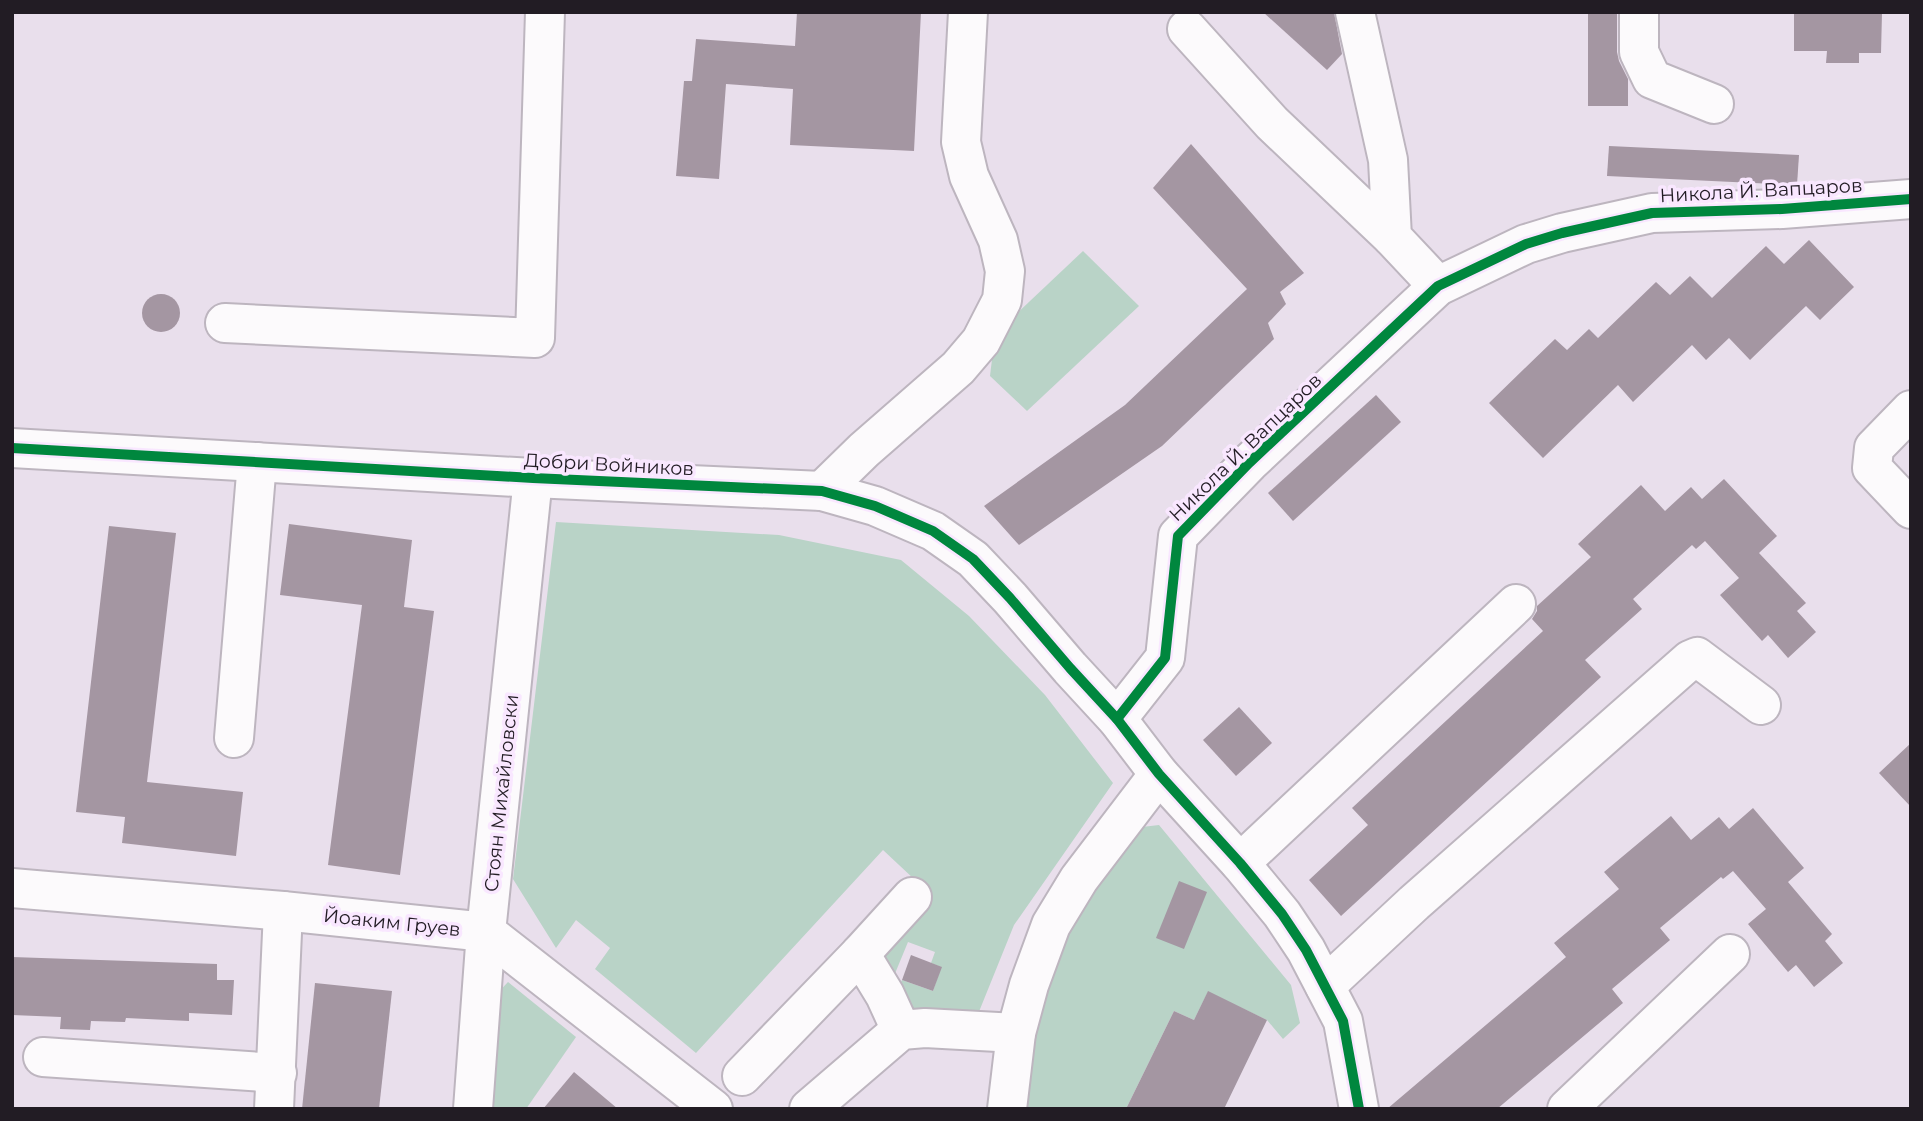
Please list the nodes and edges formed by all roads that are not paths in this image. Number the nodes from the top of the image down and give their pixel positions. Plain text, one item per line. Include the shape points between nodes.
1 (545, 12) edge
2 (968, 12) edge
3 (1355, 12) edge
4 (1639, 12) edge
5 (1186, 29) dead end
6 (1714, 104) dead end
7 (1911, 199) edge
8 (1392, 237) junction
9 (1438, 286) junction
10 (225, 323) dead end
11 (1911, 410) edge
12 (12, 448) edge
13 (257, 462) junction
14 (533, 478) junction
15 (821, 491) junction
16 (1911, 509) edge
17 (1516, 604) dead end
18 (1761, 705) dead end
19 (1117, 719) junction
20 (234, 738) dead end
21 (1158, 774) junction
22 (1240, 863) junction
23 (12, 887) edge
24 (912, 897) dead end
25 (283, 911) junction
26 (486, 932) junction
27 (860, 954) junction
28 (1730, 954) dead end
29 (1325, 986) junction
30 (901, 1030) junction
31 (1016, 1033) junction
32 (43, 1056) dead end
33 (743, 1076) dead end
34 (275, 1091) edge
35 (473, 1109) edge
36 (713, 1109) edge
37 (809, 1109) edge
38 (1007, 1109) edge
39 (1359, 1109) edge
40 (1567, 1109) edge

1 - 10 street via 535,338
2 - 15 street via 961,142 969,176 998,240 1005,271 1002,300 981,341 958,368
3 - 8 street via 1388,160
4 - 6 street via 1639,52 1652,79
5 - 8 street via 1272,123
7 - 9 street, Никола Й. Вапцаров via 1652,213 1526,244
8 - 9 street
9 - 19 street, Никола Й. Вапцаров via 1178,536 1165,658
11 - 16 street via 1874,447 1872,468
12 - 13 street, Добри Войников
13 - 14 street, Добри Войников
13 - 20 street
14 - 15 street, Добри Войников
14 - 26 street, Стоян Михайловски
15 - 19 street, Добри Войников via 875,506 922,526 973,559
17 - 22 street
18 - 29 street via 1697,657 1690,660
19 - 21 street
21 - 22 street
21 - 31 street via 1079,879 1051,925
22 - 29 street via 1282,914
23 - 25 street, Йоаким Груев
24 - 27 street
25 - 26 street, Йоаким Груев
25 - 34 street
26 - 35 street, Стоян Михайловски
26 - 36 street, Йоаким Груев
27 - 30 street
27 - 33 street
28 - 40 street
29 - 39 street via 1343,1021
30 - 31 street
30 - 37 street
31 - 38 street
32 - 34 street

